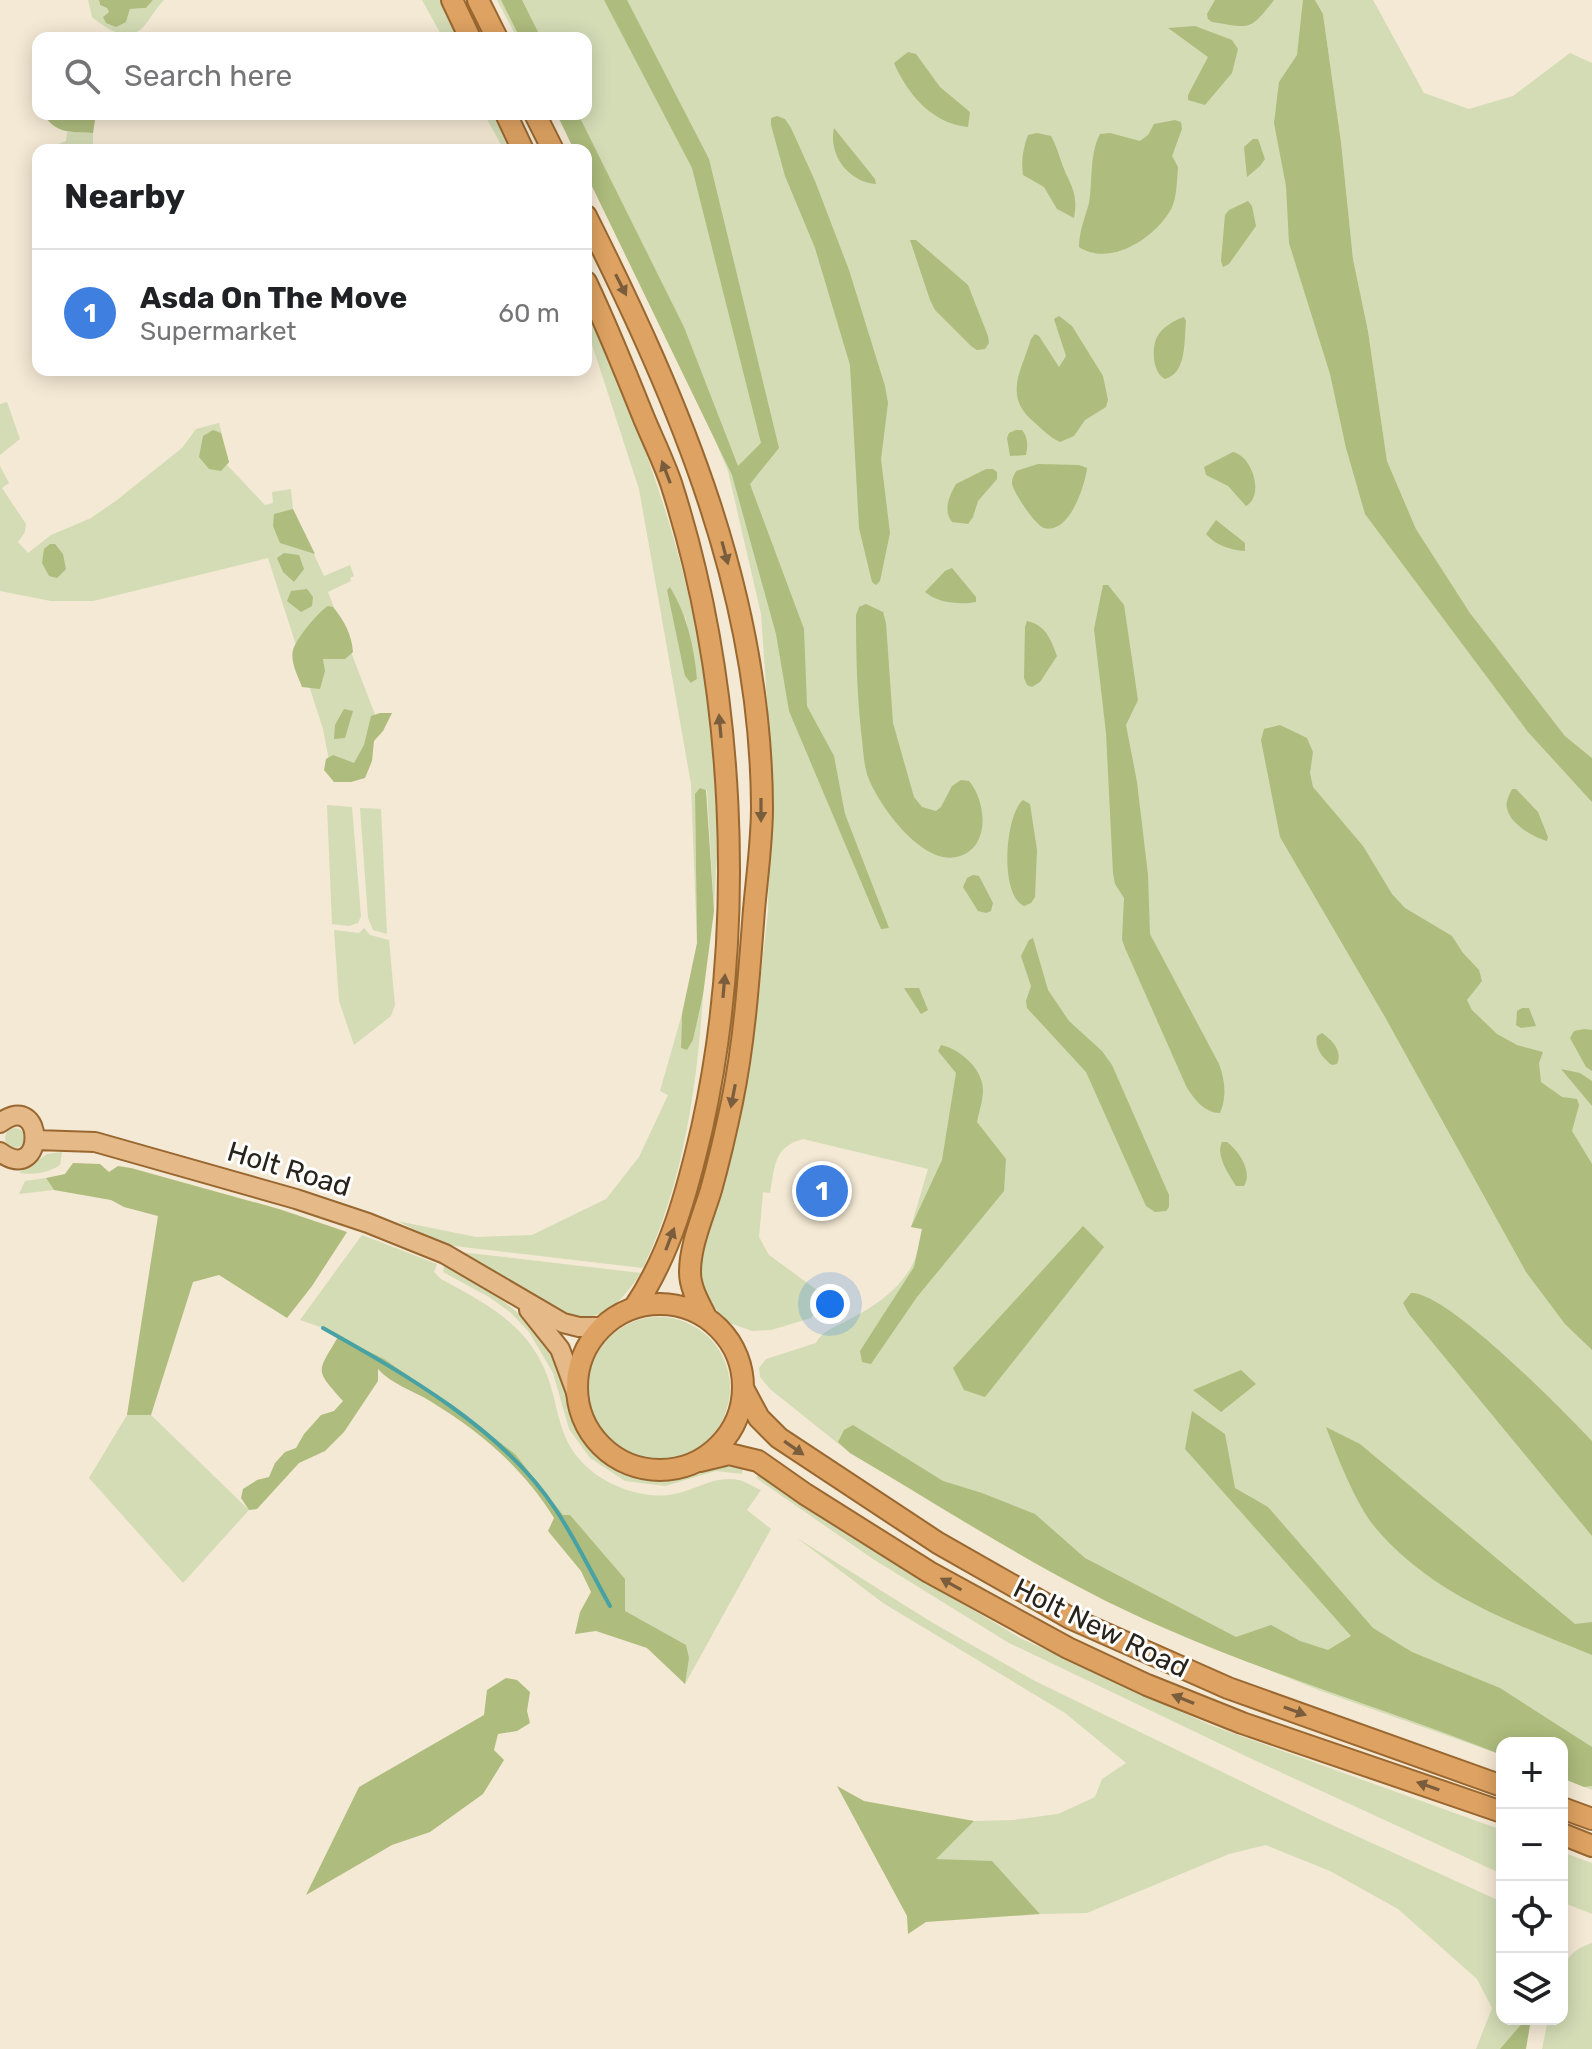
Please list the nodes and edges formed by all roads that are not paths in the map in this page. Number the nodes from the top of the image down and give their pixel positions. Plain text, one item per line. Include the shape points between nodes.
1 (452, 0) edge
2 (478, 0) edge
3 (467, 32) edge
4 (494, 32) edge
5 (509, 120) edge
6 (538, 120) edge
7 (520, 144) edge
8 (550, 144) edge
9 (592, 228) edge
10 (592, 296) edge
11 (0, 1123) edge
12 (36, 1140) junction
13 (0, 1152) edge
14 (513, 1294) junction
15 (634, 1308) junction
16 (706, 1317) junction
17 (603, 1327) junction
18 (744, 1390) junction
19 (577, 1395) junction
20 (700, 1461) junction
21 (1496, 1784) edge
22 (1565, 1809) edge
23 (1496, 1810) edge
24 (1592, 1819) edge
25 (1568, 1836) edge
26 (1592, 1846) edge

1 - 3 highway
2 - 4 highway
5 - 7 highway
6 - 8 highway
9 -> 16 highway via 692,447 739,608 756,713 762,807 747,1009 732,1100 691,1257 690,1276
15 -> 10 highway via 672,1238 689,1183 720,1028 728,944 725,780 702,602 670,482
11 - 12 main road via 15,1116 26,1120
12 - 13 main road via 19,1158
12 - 14 main road, Holt Road via 95,1142 296,1199 418,1242
14 - 17 main road, Holt Road via 563,1323
14 - 19 main road, Holt Road via 560,1349
15 - 16 highway via 671,1305
15 - 17 highway
16 - 18 highway via 736,1351
17 - 19 highway via 582,1358
18 - 20 highway via 731,1431
18 -> 21 highway, Holt New Road via 759,1418 779,1438 938,1543 1070,1618 1228,1688
19 - 20 highway via 594,1439 611,1455 655,1471
23 -> 20 highway, Holt New Road via 1147,1685 929,1572 758,1461 729,1454
22 - 24 highway
25 - 26 highway

